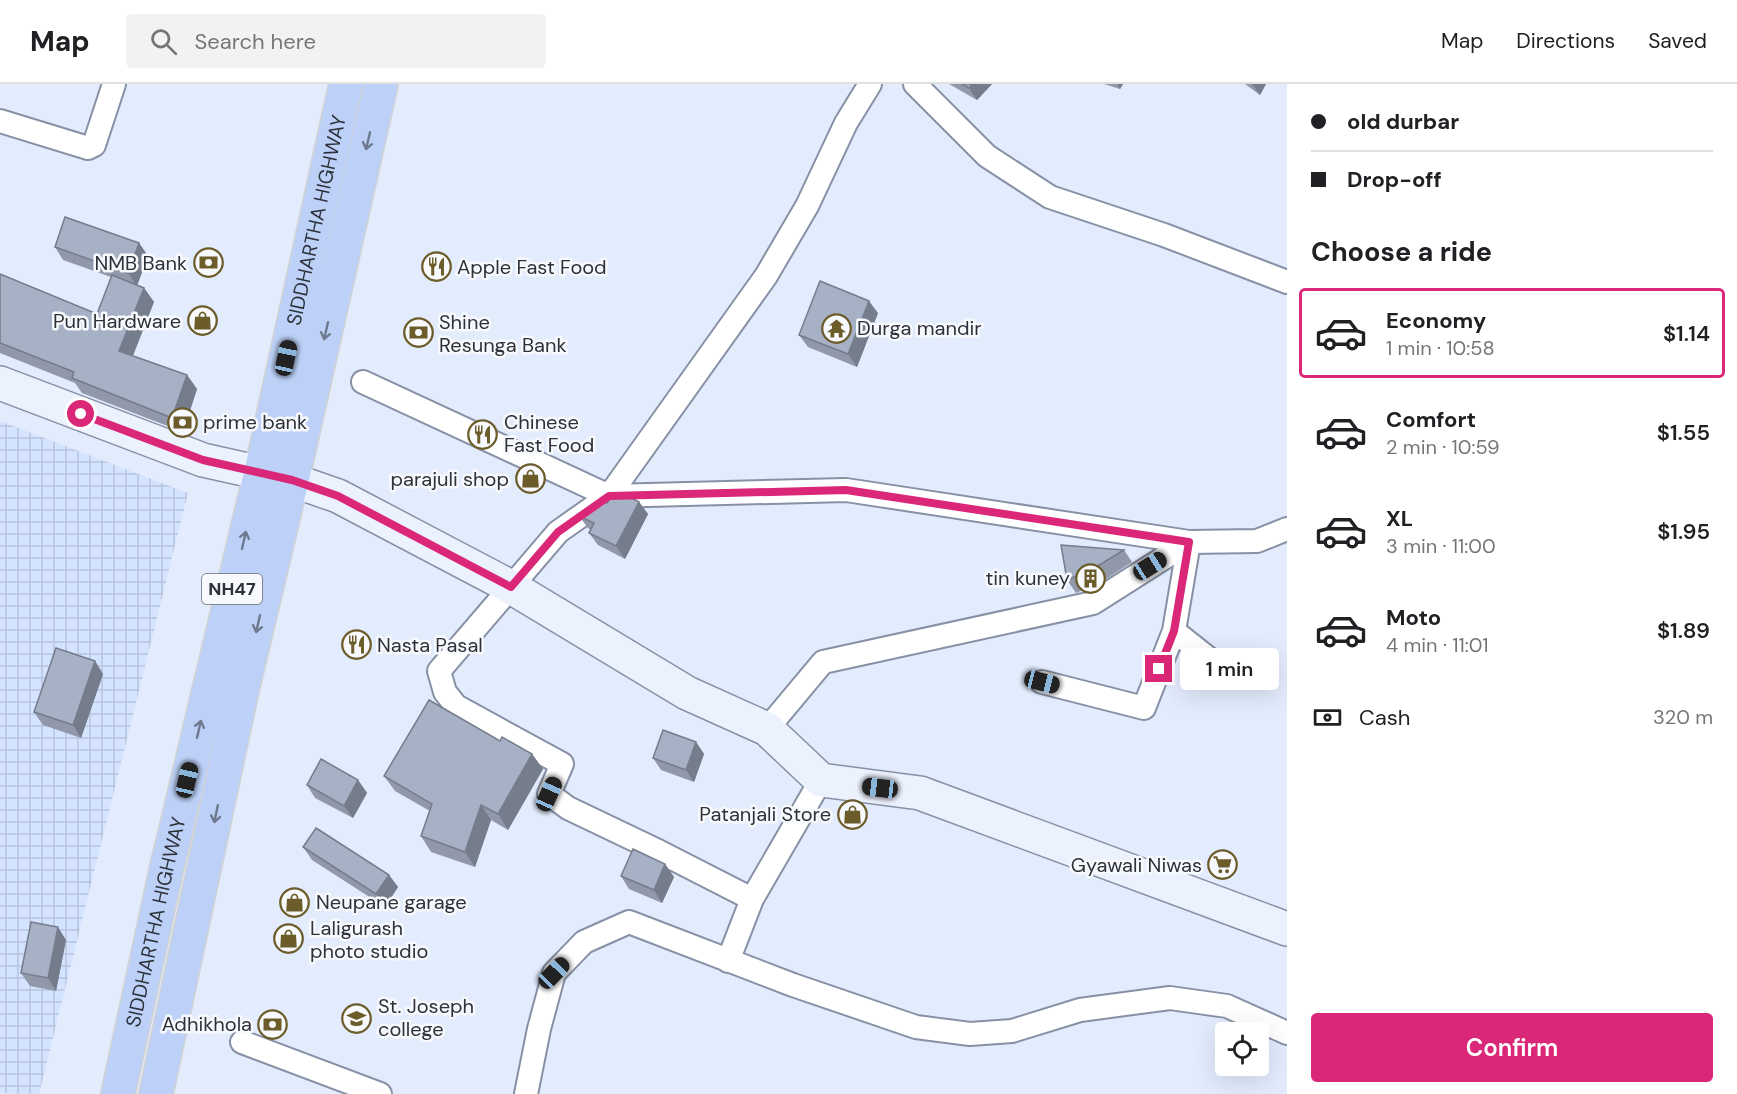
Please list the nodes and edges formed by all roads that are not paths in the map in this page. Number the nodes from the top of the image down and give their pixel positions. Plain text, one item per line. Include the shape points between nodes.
1 (114, 84) edge
2 (346, 84) edge
3 (381, 84) edge
4 (870, 84) edge
5 (915, 84) edge
6 (0, 121) edge
7 (1287, 282) edge
8 (363, 382) dead end
9 (0, 383) edge
10 (261, 472) junction
11 (292, 480) junction
12 (609, 496) junction
13 (1287, 529) edge
14 (1189, 542) junction
15 (511, 587) junction
16 (1174, 631) junction
17 (1227, 673) dead end
18 (1042, 682) dead end
19 (767, 729) junction
20 (822, 780) junction
21 (752, 899) junction
22 (1287, 929) edge
23 (728, 961) junction
24 (1287, 1033) edge
25 (242, 1042) dead end
26 (118, 1094) edge
27 (156, 1094) edge
28 (380, 1094) edge
29 (526, 1094) edge

1 - 6 street via 94,145 88,148
2 - 10 highway, SIDDHARTHA HIGHWAY / NH47
3 -> 11 highway, SIDDHARTHA HIGHWAY / NH47
4 - 12 street via 766,276
5 - 7 street via 987,156 1050,197
8 - 12 street
9 - 10 street via 203,460
10 - 11 street
26 -> 10 highway, SIDDHARTHA HIGHWAY / NH47 via 166,871
11 - 15 street via 338,496
11 -> 27 highway, SIDDHARTHA HIGHWAY / NH47 via 242,690
12 - 14 street via 846,490
12 - 15 street via 558,532
13 - 14 street via 1257,541
14 - 16 street
14 - 19 street via 1092,603 823,662
15 - 19 street via 687,693
15 - 21 street via 439,671 445,692 456,706 562,764 549,794 568,808
16 - 17 street
16 - 18 street via 1144,708
19 - 20 street
20 - 21 street
20 - 22 street via 920,793
21 - 23 street
23 - 24 street via 916,1027 970,1034 1012,1031 1080,1010 1170,998 1227,1006
23 - 29 street via 629,922 584,942 554,973
25 - 28 street

